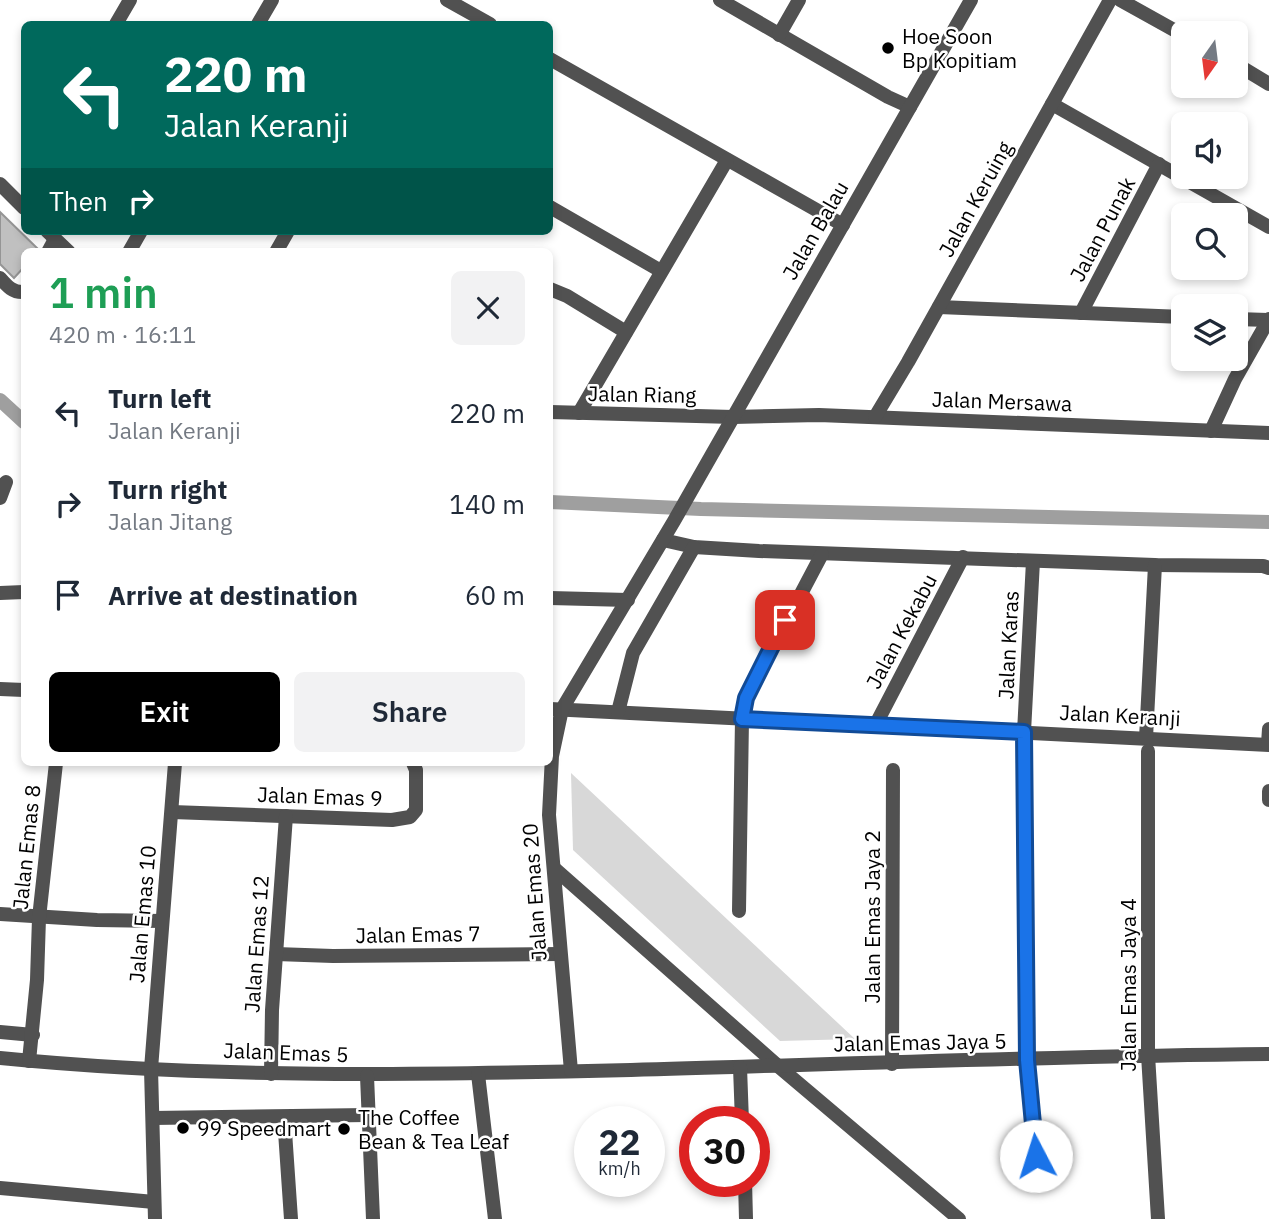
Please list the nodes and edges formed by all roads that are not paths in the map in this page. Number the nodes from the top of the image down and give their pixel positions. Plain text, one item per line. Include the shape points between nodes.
1 (130, 0) edge
2 (272, 0) edge
3 (447, 0) edge
4 (720, 0) edge
5 (799, 0) edge
6 (971, 0) edge
7 (1110, 0) edge
8 (1120, 0) edge
9 (118, 21) edge
10 (260, 21) edge
11 (485, 21) edge
12 (1171, 28) edge
13 (779, 35) junction
14 (553, 61) edge
15 (1248, 71) edge
16 (1269, 84) edge
17 (1052, 104) junction
18 (910, 107) junction
19 (727, 160) junction
20 (1159, 164) junction
21 (0, 184) edge
22 (21, 200) edge
23 (553, 209) edge
24 (843, 225) junction
25 (1269, 227) edge
26 (662, 271) junction
27 (3, 287) edge
28 (553, 290) edge
29 (21, 292) edge
30 (939, 307) junction
31 (1082, 313) junction
32 (1171, 317) edge
33 (1248, 319) edge
34 (1268, 319) edge
35 (626, 332) junction
36 (553, 412) edge
37 (579, 413) junction
38 (733, 417) junction
39 (875, 417) junction
40 (1211, 431) junction
41 (1269, 433) edge
42 (6, 482) dead end
43 (0, 498) edge
44 (663, 540) junction
45 (694, 547) junction
46 (821, 554) junction
47 (963, 557) junction
48 (1033, 561) junction
49 (1155, 565) junction
50 (1269, 568) edge
51 (21, 592) edge
52 (0, 593) edge
53 (553, 598) edge
54 (628, 600) junction
55 (0, 689) edge
56 (21, 690) edge
57 (556, 709) edge
58 (618, 712) junction
59 (742, 719) junction
60 (876, 724) junction
61 (1269, 729) edge
62 (1024, 732) junction
63 (553, 744) edge
64 (1269, 744) edge
65 (1147, 745) junction
66 (56, 766) edge
67 (175, 766) edge
68 (414, 766) edge
69 (551, 766) edge
70 (893, 770) dead end
71 (1269, 791) edge
72 (1269, 800) edge
73 (172, 812) junction
74 (286, 816) junction
75 (555, 869) junction
76 (739, 911) dead end
77 (0, 914) edge
78 (39, 918) junction
79 (162, 921) junction
80 (276, 954) junction
81 (560, 954) junction
82 (0, 1032) edge
83 (33, 1035) junction
84 (1269, 1054) edge
85 (1148, 1055) junction
86 (0, 1058) edge
87 (29, 1060) junction
88 (1027, 1060) junction
89 (892, 1064) junction
90 (778, 1066) junction
91 (740, 1067) junction
92 (151, 1069) junction
93 (571, 1071) junction
94 (271, 1074) junction
95 (478, 1074) junction
96 (367, 1076) junction
97 (741, 1106) edge
98 (368, 1115) junction
99 (284, 1117) junction
100 (153, 1118) junction
101 (1038, 1180) dead end
102 (0, 1188) edge
103 (745, 1197) edge
104 (154, 1202) junction
105 (155, 1219) edge
106 (291, 1219) edge
107 (373, 1219) edge
108 (495, 1219) edge
109 (746, 1219) edge
110 (959, 1219) edge
111 (1158, 1219) edge

1 - 9 street
2 - 10 street
3 - 11 street
4 - 13 street
5 - 13 street
6 - 18 street, Jalan Balau
7 - 17 street, Jalan Keruing
8 - 12 street
13 - 18 street
14 - 19 street
15 - 16 street
17 - 20 street
17 - 30 street, Jalan Keruing
18 - 24 street, Jalan Balau
19 - 24 street
19 - 26 street
20 - 25 street
20 - 31 street, Jalan Punak
21 - 22 street
23 - 26 street
24 - 38 street, Jalan Balau
26 - 35 street
27 - 29 street
28 - 35 street
30 - 31 street
30 - 39 street, Jalan Keruing
31 - 32 street
33 - 34 street
34 - 40 street
35 - 37 street
36 - 37 street, Jalan Riang
37 - 38 street, Jalan Riang
38 - 39 street, Jalan Mersawa
38 - 44 street, Jalan Balau
39 - 40 street, Jalan Mersawa
40 - 41 street, Jalan Mersawa
42 - 43 street
44 - 45 street
44 - 54 street, Jalan Balau
45 - 46 street
45 - 58 street via 633,653
46 - 47 street
46 - 59 street via 746,698
47 - 48 street
47 - 60 street, Jalan Kekabu
48 - 49 street
48 - 62 street, Jalan Karas
49 - 50 street
49 - 65 street, Jalan Emas Jaya 4
51 - 52 street
53 - 54 street
54 - 57 street, Jalan Emas 20
55 - 56 street
57 - 58 street, Jalan Keranji
57 - 63 street, Jalan Emas 20
58 - 59 street, Jalan Keranji
59 - 60 street, Jalan Keranji
59 - 76 street
60 - 62 street, Jalan Keranji
61 - 64 street
62 - 65 street, Jalan Keranji
62 - 88 street, Jalan Karas
64 - 65 street, Jalan Keranji
65 - 85 street, Jalan Emas Jaya 4
66 - 78 street, Jalan Emas 8
67 - 73 street, Jalan Emas 10
68 - 74 street, Jalan Emas 9 via 416,810 410,817
69 - 75 street, Jalan Emas 20 via 549,815
70 - 89 street, Jalan Emas Jaya 2
71 - 72 street
73 - 74 street, Jalan Emas 9
73 - 79 street, Jalan Emas 10
74 - 80 street, Jalan Emas 12
75 - 81 street, Jalan Emas 20
75 - 90 street
77 - 78 street
78 - 79 street
78 - 83 street, Jalan Emas 8
79 - 92 street, Jalan Emas 10
80 - 81 street, Jalan Emas 7
80 - 94 street, Jalan Emas 12
81 - 93 street, Jalan Emas 20
82 - 83 street
83 - 87 street, Jalan Emas 8
84 - 85 street, Jalan Emas Jaya 5
85 - 88 street, Jalan Emas Jaya 5
85 - 111 street, Jalan Emas Jaya 4
86 - 87 street, Jalan Emas 5
87 - 92 street, Jalan Emas 5
88 - 89 street, Jalan Emas Jaya 5
88 - 101 street, Jalan Karas
89 - 90 street, Jalan Emas Jaya 5
90 - 91 street, Jalan Emas Jaya 5
90 - 110 street
91 - 93 street, Jalan Emas Jaya 5
91 - 97 street
92 - 94 street, Jalan Emas 5
92 - 100 street, Jalan Emas 10
93 - 95 street, Jalan Emas 5
94 - 96 street, Jalan Emas 5
95 - 96 street, Jalan Emas 5
95 - 108 street
96 - 98 street
98 - 99 street
98 - 107 street
99 - 100 street
99 - 106 street
100 - 104 street, Jalan Emas 10
102 - 104 street
103 - 109 street
104 - 105 street, Jalan Emas 10

